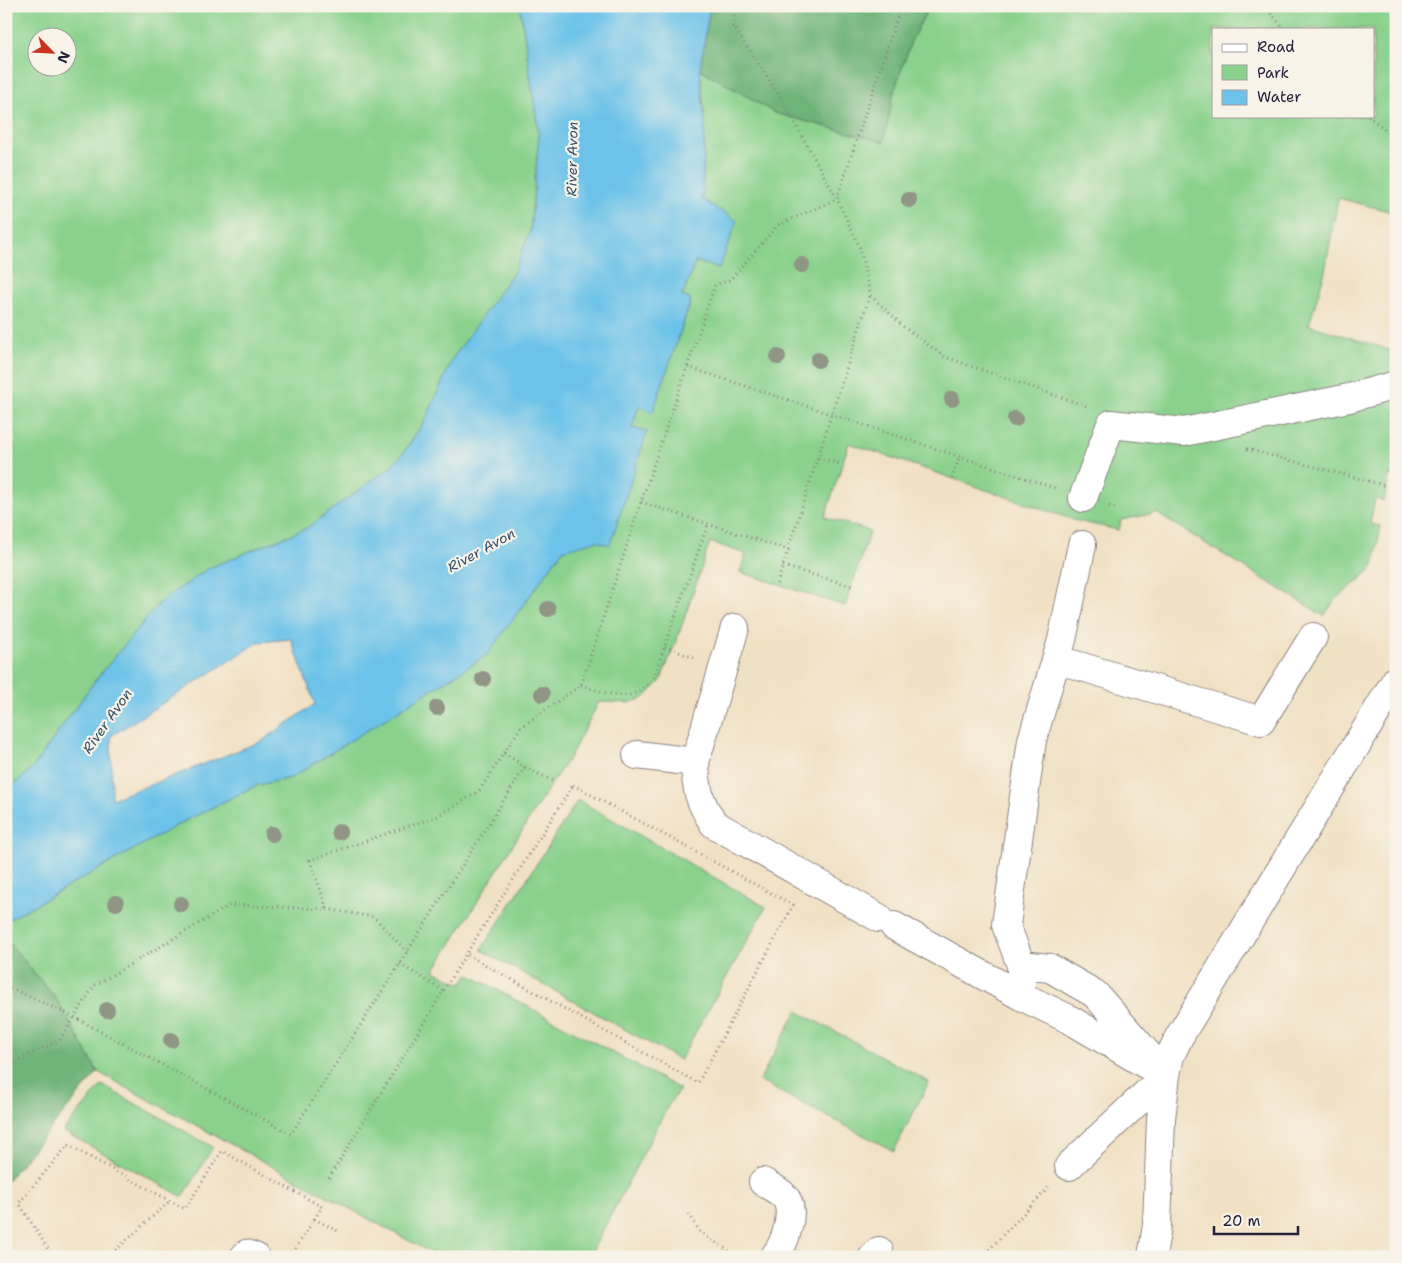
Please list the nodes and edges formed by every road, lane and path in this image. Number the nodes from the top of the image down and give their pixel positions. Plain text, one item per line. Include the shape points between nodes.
1 (735, 6) edge
2 (900, 6) edge
3 (1264, 6) edge
4 (1284, 28) edge
5 (1371, 118) edge
6 (1396, 138) edge
7 (838, 199) junction
8 (870, 295) junction
9 (688, 367) junction
10 (1396, 385) edge
11 (832, 414) junction
12 (1111, 424) junction
13 (1242, 447) dead end
14 (959, 456) junction
15 (818, 458) junction
16 (841, 464) dead end
17 (952, 479) dead end
18 (1387, 486) dead end
19 (1083, 498) junction
20 (641, 502) junction
21 (1118, 509) dead end
22 (708, 524) junction
23 (1082, 545) dead end
24 (788, 550) junction
25 (783, 566) junction
26 (777, 584) dead end
27 (852, 586) dead end
28 (735, 628) dead end
29 (1313, 636) dead end
30 (665, 647) junction
31 (1056, 659) junction
32 (700, 660) dead end
33 (1396, 680) edge
34 (580, 685) junction
35 (504, 753) junction
36 (637, 755) dead end
37 (695, 762) junction
38 (525, 767) junction
39 (553, 781) dead end
40 (327, 909) junction
41 (407, 952) junction
42 (466, 954) junction
43 (400, 964) junction
44 (1021, 965) junction
45 (6, 986) edge
46 (444, 991) junction
47 (1021, 996) junction
48 (74, 1017) junction
49 (6, 1066) edge
50 (1166, 1076) junction
51 (1069, 1166) joint
52 (329, 1178) dead end
53 (763, 1182) dead end
54 (170, 1201) junction
55 (689, 1214) dead end
56 (314, 1219) junction
57 (338, 1230) dead end
58 (53, 1257) edge
59 (108, 1257) edge
60 (244, 1257) edge
61 (255, 1257) edge
62 (290, 1257) edge
63 (738, 1257) edge
64 (774, 1257) edge
65 (982, 1257) edge
66 (1152, 1257) edge

1 - 7 path via 733,26 778,93
2 - 7 path
3 - 4 path
5 - 6 path
7 - 8 path via 860,248
7 - 9 path via 778,225 730,280 715,285
8 - 11 path
8 - 12 path via 904,327 945,357 1097,410
9 - 11 path
9 - 20 path
10 - 12 lane via 1184,432
11 - 14 path
11 - 15 path
12 - 19 lane
13 - 18 path
14 - 17 path
14 - 19 path
15 - 16 path
15 - 24 path
19 - 21 path
20 - 22 path
20 - 34 path
22 - 24 path
22 - 30 path
23 - 31 lane
24 - 25 path
25 - 26 path
25 - 27 path
28 - 37 lane
29 - 31 lane via 1262,721
30 - 32 path
30 - 34 path via 653,679 642,690 628,695 604,693
31 - 44 lane via 1032,740 1006,925
33 - 50 lane via 1179,1037 1170,1056
34 - 35 path via 521,727
35 - 38 path
35 - 40 path via 479,791 438,816 310,860
36 - 37 lane
37 - 47 lane via 696,785 714,824
38 - 39 path
38 - 41 path
40 - 41 path via 374,917
40 - 48 path via 230,905 94,986
41 - 43 path
42 - 42 path via 698,1083 793,905 573,785
42 - 46 path
43 - 46 path
43 - 48 path via 291,1134
44 - 47 lane
44 - 50 lane via 1050,968 1095,994
45 - 48 path
46 - 52 path
47 - 50 lane via 1069,1019
48 - 49 path via 60,1040
50 - 51 lane
50 - 66 lane via 1157,1225
51 - 65 path
53 - 64 lane via 784,1195 790,1203 790,1220
54 - 56 path via 186,1210 222,1151 322,1207
54 - 58 path via 68,1146 19,1203
54 - 59 path
55 - 63 path via 700,1232
56 - 57 path
56 - 62 path
60 - 61 lane via 247,1254

